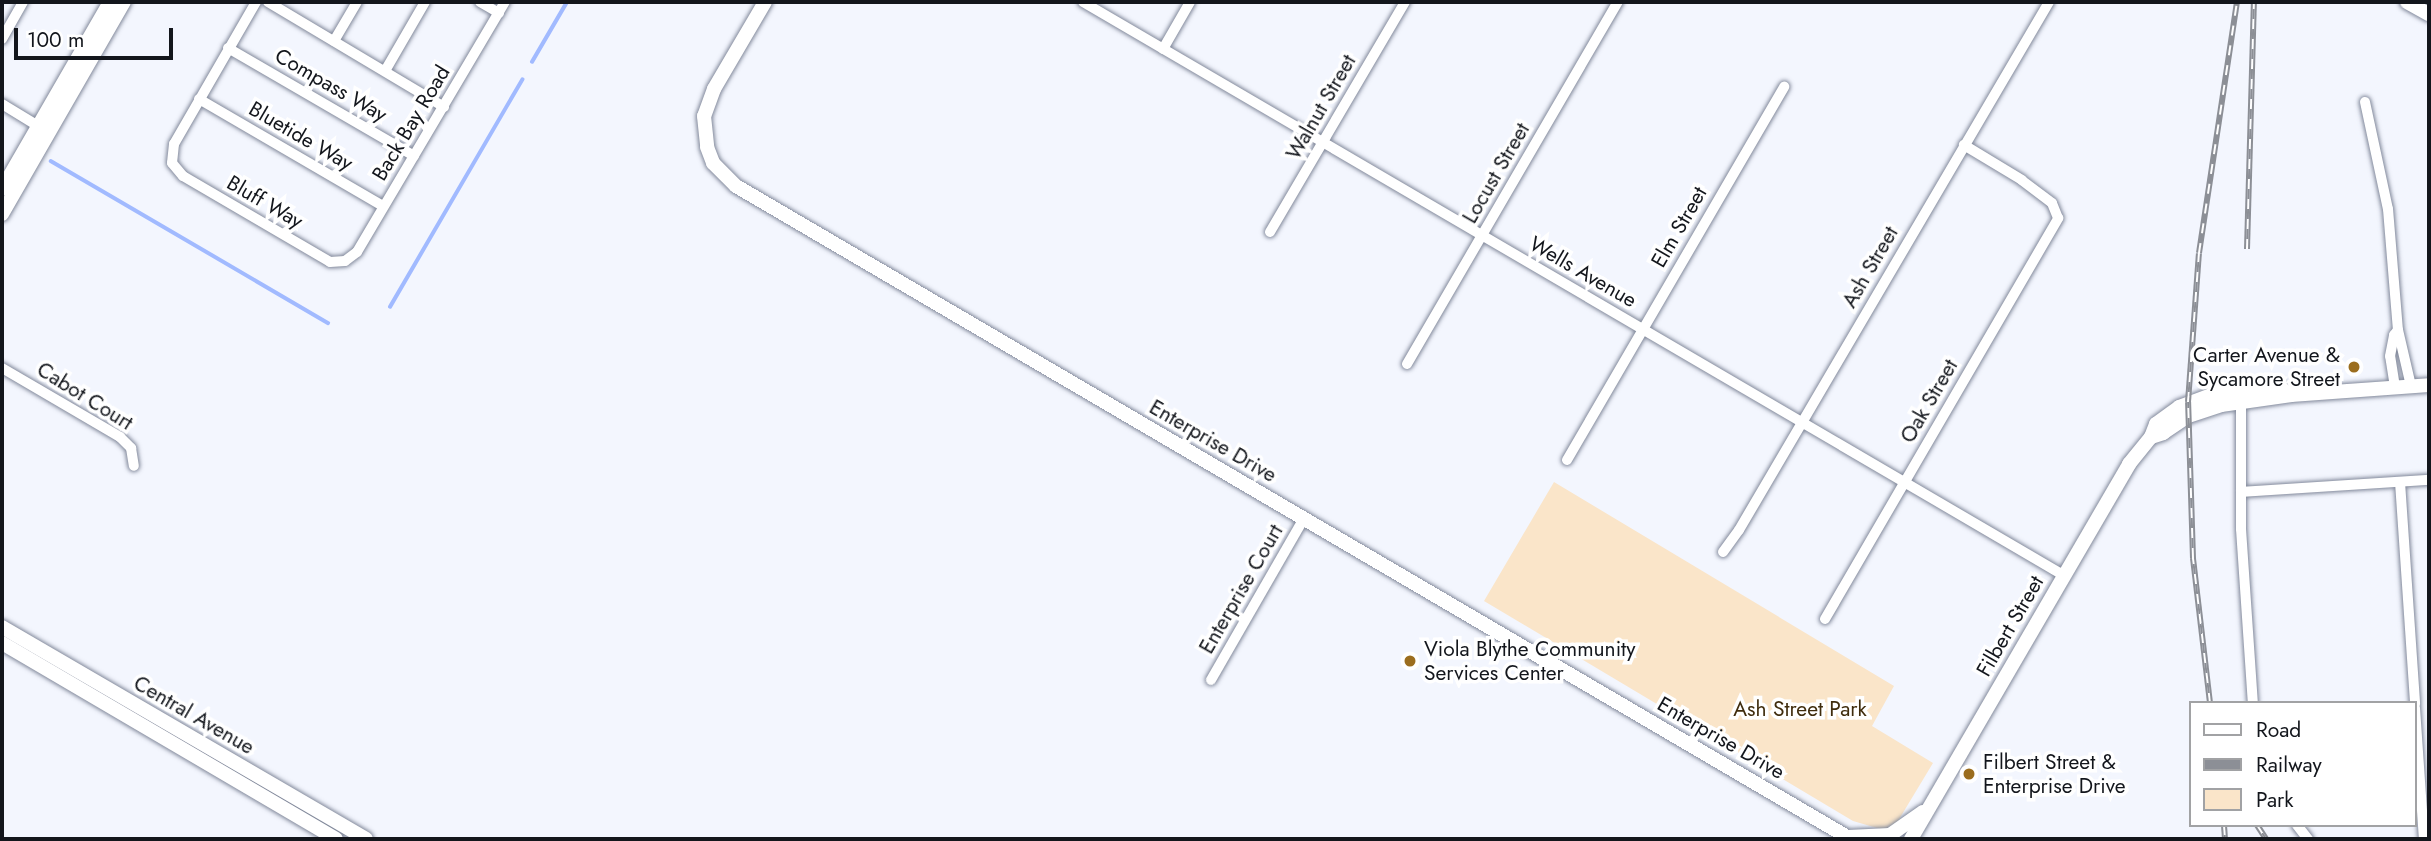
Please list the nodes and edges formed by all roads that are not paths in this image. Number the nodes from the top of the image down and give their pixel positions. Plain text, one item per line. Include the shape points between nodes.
1 (23, 2) edge
2 (110, 2) edge
3 (124, 2) edge
4 (256, 2) edge
5 (268, 2) edge
6 (357, 2) edge
7 (425, 2) edge
8 (480, 2) edge
9 (505, 2) edge
10 (765, 2) edge
11 (1083, 2) edge
12 (1190, 2) edge
13 (1405, 2) edge
14 (1618, 2) edge
15 (2049, 2) edge
16 (2407, 2) edge
17 (499, 13) junction
18 (2429, 14) edge
19 (2, 39) edge
20 (334, 41) junction
21 (228, 48) junction
22 (1163, 49) junction
23 (385, 71) junction
24 (1784, 88) dead end
25 (199, 99) junction
26 (2365, 102) dead end
27 (2, 104) edge
28 (444, 107) junction
29 (38, 126) junction
30 (1322, 142) junction
31 (1964, 145) junction
32 (414, 156) junction
33 (2, 189) edge
34 (383, 206) junction
35 (2, 214) edge
36 (1270, 232) dead end
37 (1482, 235) junction
38 (345, 261) joint
39 (1642, 329) junction
40 (2398, 330) junction
41 (1408, 364) dead end
42 (2, 368) edge
43 (2429, 385) edge
44 (2411, 386) junction
45 (2395, 387) junction
46 (2291, 395) junction
47 (2241, 402) junction
48 (2188, 410) junction
49 (1802, 422) junction
50 (1567, 460) dead end
51 (134, 466) dead end
52 (2429, 480) edge
53 (1904, 482) junction
54 (2400, 482) junction
55 (2241, 492) junction
56 (1304, 518) junction
57 (1723, 552) dead end
58 (2063, 575) junction
59 (1825, 619) dead end
60 (2, 627) edge
61 (2, 643) edge
62 (1211, 680) dead end
63 (2253, 701) edge
64 (2415, 701) edge
65 (2417, 735) edge
66 (1928, 808) junction
67 (337, 839) edge
68 (366, 839) edge
69 (1850, 839) edge
70 (1911, 839) edge
71 (2424, 839) edge

1 - 19 street
2 - 29 street
3 - 35 street
4 - 21 street
5 - 20 street
6 - 20 street
7 - 23 street
8 - 17 street
9 - 17 street, Back Bay Road
10 - 56 street, Enterprise Drive via 714,89 704,116 707,147 724,176
11 - 22 street, Wells Avenue
12 - 22 street
13 - 30 street, Walnut Street
14 - 37 street, Locust Street
15 - 31 street, Ash Street
16 - 18 street
17 - 28 street, Back Bay Road
20 - 23 street
21 - 25 street
21 - 32 street, Compass Way
22 - 30 street, Wells Avenue
23 - 28 street
24 - 39 street, Elm Street
25 - 34 street, Bluetide Way
25 - 38 street, Bluff Way via 174,144 172,163 183,176 330,262
26 - 40 street via 2388,209
27 - 29 street
28 - 32 street, Back Bay Road
29 - 33 street
30 - 36 street, Walnut Street
30 - 37 street, Wells Avenue
31 - 49 street, Ash Street
31 - 53 street, Oak Street via 2052,203 2059,218
32 - 34 street, Back Bay Road
34 - 38 street, Back Bay Road via 357,252
37 - 39 street, Wells Avenue
37 - 41 street, Locust Street
39 - 49 street, Wells Avenue
39 - 50 street, Elm Street
40 - 44 street
40 - 45 street via 2390,356
42 - 51 street, Cabot Court via 120,437 131,449
43 - 44 street
44 - 45 street
45 - 46 street
46 - 47 street
46 - 48 street via 2279,387 2241,389
47 - 48 street
47 - 55 street
48 - 58 street, Filbert Street via 2164,433 2151,437 2129,464
49 - 53 street, Wells Avenue
49 - 57 street, Ash Street
52 - 54 street
53 - 58 street, Wells Avenue
53 - 59 street, Oak Street
54 - 55 street
54 - 64 street
55 - 63 street
56 - 62 street, Enterprise Court
56 - 69 street, Enterprise Drive
58 - 66 street, Filbert Street
60 - 68 street, Central Avenue
61 - 67 street, Central Avenue
65 - 71 street
66 - 69 street via 1890,835
66 - 70 street, Filbert Street

